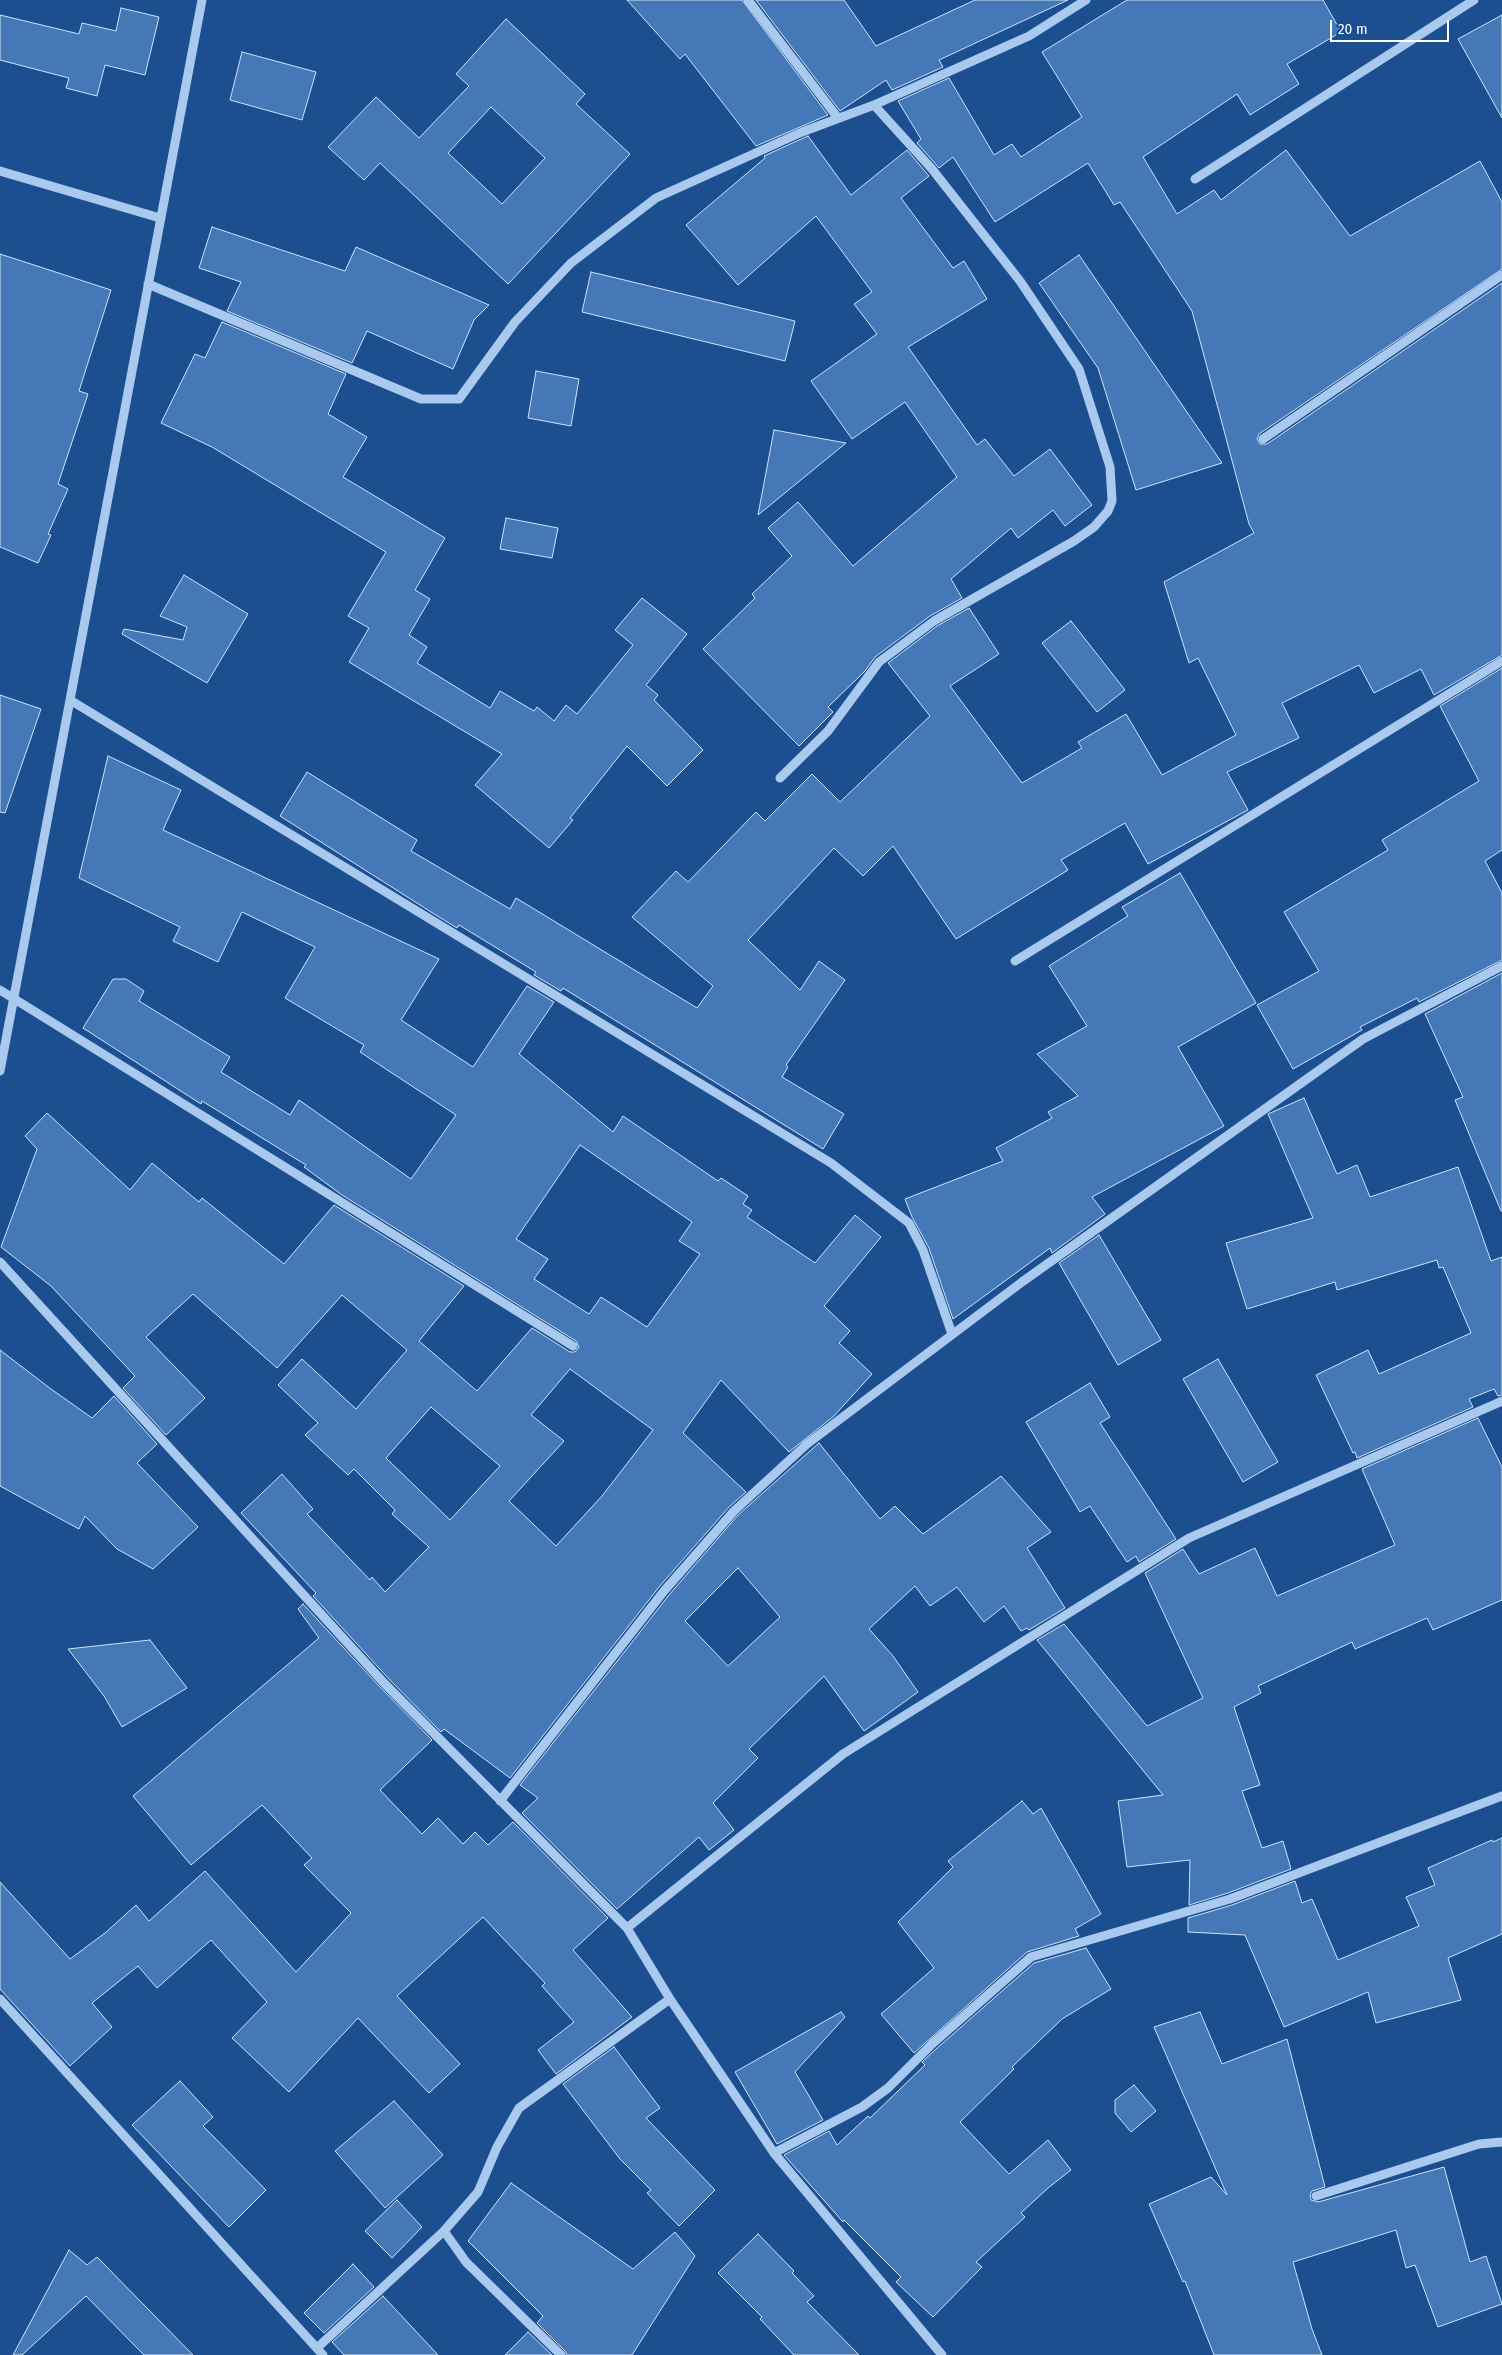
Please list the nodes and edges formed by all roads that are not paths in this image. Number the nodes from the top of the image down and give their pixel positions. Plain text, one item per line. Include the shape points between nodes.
1 (202, 0) edge
2 (748, 0) edge
3 (1086, 0) edge
4 (1474, 0) edge
5 (874, 105) junction
6 (838, 118) junction
7 (0, 171) edge
8 (1195, 180) dead end
9 (160, 218) junction
10 (1502, 274) edge
11 (148, 284) junction
12 (1263, 440) dead end
13 (1502, 661) edge
14 (70, 700) junction
15 (780, 778) dead end
16 (1015, 961) dead end
17 (1502, 966) edge
18 (0, 990) edge
19 (14, 998) junction
20 (0, 1071) edge
21 (0, 1262) edge
22 (952, 1334) junction
23 (573, 1346) dead end
24 (1502, 1400) edge
25 (1502, 1796) edge
26 (500, 1801) junction
27 (627, 1928) junction
28 (0, 1999) edge
29 (670, 1999) junction
30 (1502, 2142) edge
31 (774, 2153) junction
32 (1316, 2196) dead end
33 (444, 2231) junction
34 (317, 2348) junction
35 (324, 2355) edge
36 (561, 2355) edge
37 (942, 2355) edge

1 - 9 street
2 - 6 street
3 - 5 street via 1029,36
4 - 8 street
5 - 6 street
5 - 15 street via 932,169 1020,281 1079,369 1110,467 1112,501 1094,527 1074,541 934,621 879,662 828,731
6 - 11 street via 656,198 571,263 515,322 459,399 421,399
7 - 9 street
9 - 11 street
10 - 12 street
11 - 14 street
13 - 16 street
14 - 19 street
14 - 22 street via 830,1162 909,1223
17 - 22 street via 1363,1039
18 - 19 street
19 - 20 street
19 - 23 street
21 - 26 street via 384,1683
22 - 26 street via 807,1444 734,1511 664,1591
24 - 27 street via 1189,1538 843,1754
25 - 31 street via 1230,1899 1031,1957 932,2044 888,2088 862,2107
26 - 27 street
27 - 29 street
28 - 34 street
29 - 31 street
29 - 33 street via 520,2108 497,2147 478,2192
30 - 32 street via 1479,2144
31 - 37 street
33 - 34 street
33 - 36 street via 466,2262
34 - 35 street

